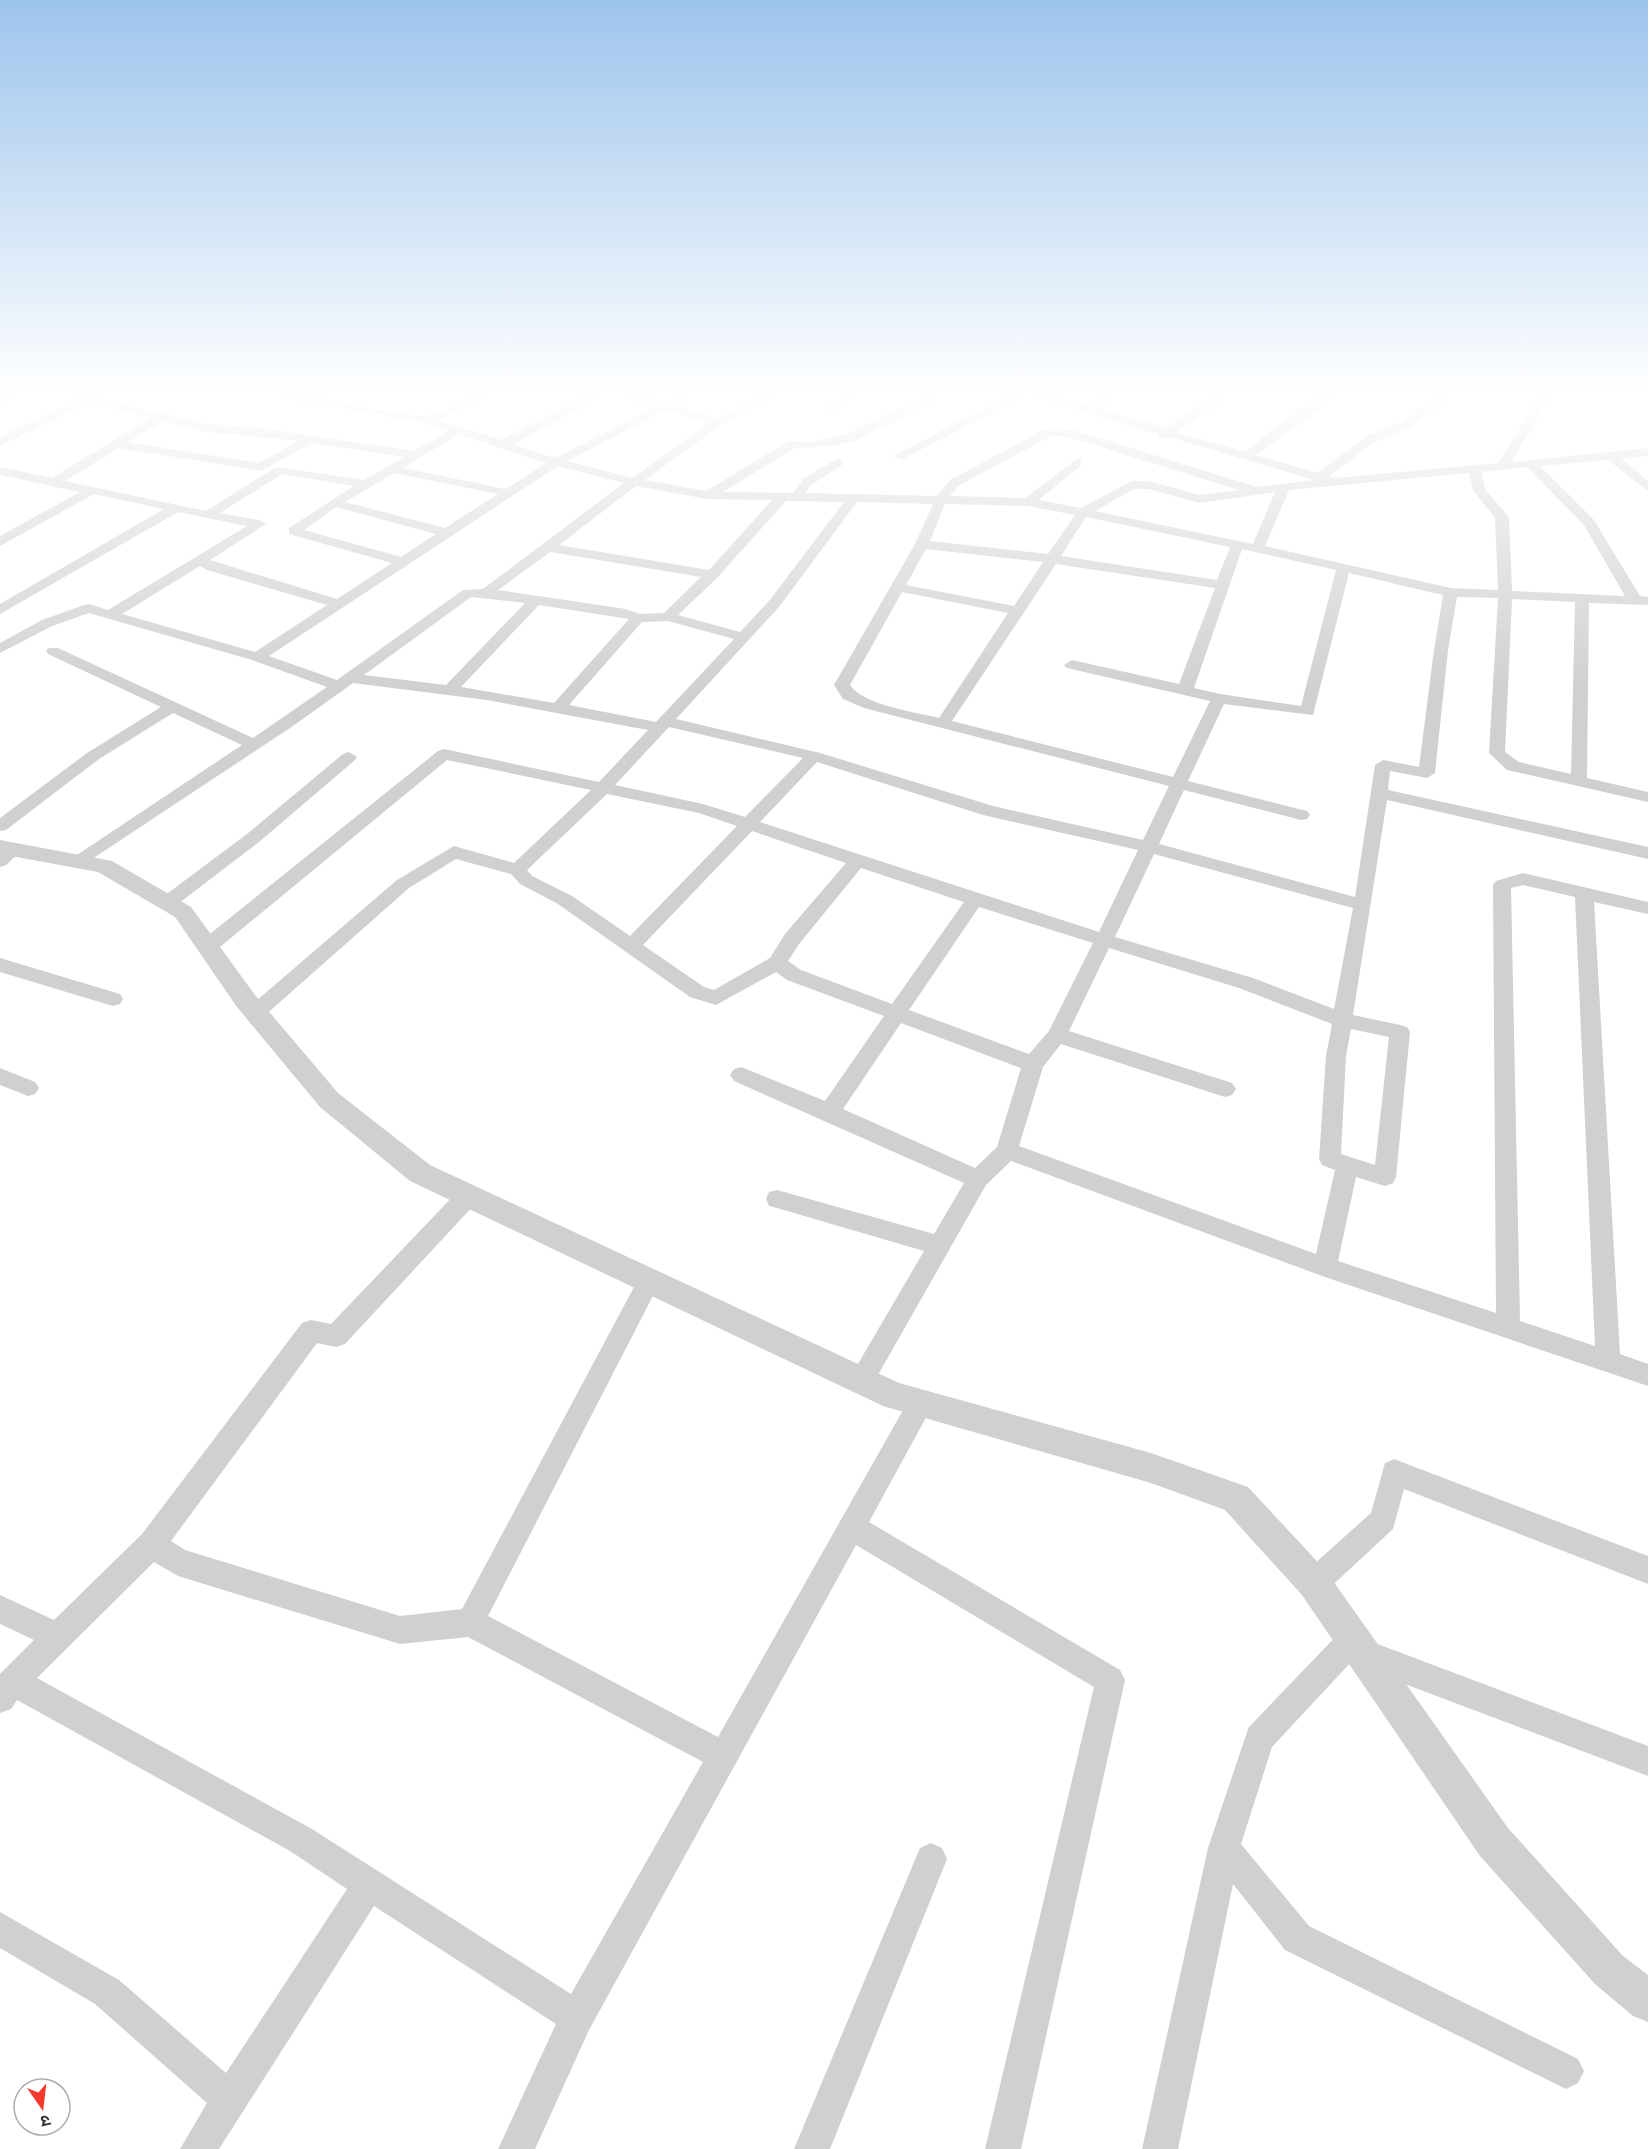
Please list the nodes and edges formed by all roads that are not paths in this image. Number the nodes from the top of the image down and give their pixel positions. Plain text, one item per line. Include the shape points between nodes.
1 (90, 491) edge
2 (104, 491) edge
3 (246, 491) edge
4 (354, 491) edge
5 (500, 491) edge
6 (511, 491) edge
7 (621, 491) edge
8 (686, 491) edge
9 (713, 491) edge
10 (796, 491) edge
11 (947, 491) edge
12 (1041, 491) edge
13 (1121, 491) edge
14 (1171, 491) edge
15 (1254, 491) edge
16 (1282, 491) edge
17 (1480, 491) edge
18 (1558, 491) edge
19 (508, 493) junction
20 (707, 495) junction
21 (790, 496) junction
22 (854, 496) junction
23 (941, 499) junction
24 (1028, 502) junction
25 (334, 503) junction
26 (176, 508) junction
27 (1083, 512) junction
28 (208, 515) junction
29 (8, 524) dead end
30 (24, 528) junction
31 (448, 533) junction
32 (0, 542) edge
33 (922, 544) junction
34 (1237, 545) junction
35 (546, 547) junction
36 (1257, 549) junction
37 (1052, 559) junction
38 (200, 560) junction
39 (403, 562) junction
40 (1343, 568) junction
41 (712, 575) junction
42 (1222, 585) junction
43 (896, 587) junction
44 (1451, 592) junction
45 (486, 593) junction
46 (1505, 593) junction
47 (1582, 597) junction
48 (536, 600) junction
49 (1641, 601) edge
50 (339, 604) junction
51 (0, 610) edge
52 (1018, 611) junction
53 (110, 615) junction
54 (668, 617) junction
55 (638, 618) junction
56 (744, 637) junction
57 (0, 650) edge
58 (53, 651) dead end
59 (257, 657) junction
60 (1072, 665) dead end
61 (344, 682) junction
62 (449, 690) junction
63 (1185, 690) junction
64 (1219, 699) junction
65 (171, 708) junction
66 (558, 708) junction
67 (944, 723) junction
68 (662, 724) junction
69 (254, 745) junction
70 (814, 756) junction
71 (349, 757) dead end
72 (1579, 781) junction
73 (1179, 782) junction
74 (603, 788) junction
75 (1379, 793) junction
76 (1648, 797) edge
77 (1301, 815) dead end
78 (749, 824) junction
79 (2, 846) edge
80 (1149, 847) junction
81 (1648, 853) edge
82 (858, 860) junction
83 (77, 861) junction
84 (517, 870) junction
85 (1584, 893) junction
86 (975, 899) junction
87 (167, 903) junction
88 (1363, 904) junction
89 (1648, 908) edge
90 (1104, 940) junction
91 (208, 946) junction
92 (630, 947) junction
93 (777, 963) junction
94 (0, 965) edge
95 (113, 999) dead end
96 (256, 1012) junction
97 (896, 1014) junction
98 (1343, 1020) junction
99 (1057, 1035) junction
100 (1033, 1064) junction
101 (741, 1075) dead end
102 (0, 1076) edge
103 (27, 1088) dead end
104 (1225, 1089) dead end
105 (829, 1112) junction
106 (1007, 1151) junction
107 (1347, 1165) junction
108 (978, 1179) junction
109 (467, 1197) junction
110 (777, 1200) dead end
111 (940, 1246) junction
112 (1325, 1267) junction
113 (649, 1281) junction
114 (1508, 1327) junction
115 (1608, 1360) junction
116 (1648, 1375) edge
117 (861, 1381) junction
118 (920, 1404) junction
119 (851, 1527) junction
120 (152, 1544) junction
121 (1648, 1570) edge
122 (1314, 1583) junction
123 (0, 1609) edge
124 (470, 1622) junction
125 (58, 1637) junction
126 (1358, 1646) junction
127 (6, 1690) edge
128 (723, 1756) junction
129 (1648, 1761) edge
130 (1224, 1848) junction
131 (931, 1859) dead end
132 (369, 1884) junction
133 (0, 1929) edge
134 (1648, 2001) edge
135 (577, 2018) junction
136 (1566, 2071) dead end
137 (229, 2099) junction
138 (198, 2149) edge
139 (516, 2149) edge
140 (812, 2149) edge
141 (1003, 2149) edge
142 (1160, 2149) edge

1 - 30 street
2 - 26 street
3 - 28 street
4 - 25 street
5 - 19 street
6 - 19 street
7 - 35 street
8 - 20 street
9 - 20 street
10 - 21 street
11 - 23 street
12 - 24 street
13 - 27 street
14 - 15 street via 1200,499
16 - 36 street
17 - 46 street via 1502,517
18 - 49 street via 1589,523
19 - 31 street
20 - 21 street
21 - 22 street
21 - 41 street
22 - 23 street
22 - 56 street via 774,604
23 - 24 street
23 - 33 street
24 - 27 street
25 - 31 street
25 - 39 street via 294,531
26 - 28 street
26 - 51 street
27 - 34 street
27 - 37 street
28 - 38 street via 260,524
29 - 30 street
30 - 32 street
31 - 39 street
33 - 37 street
33 - 43 street
34 - 36 street
34 - 42 street
35 - 41 street
35 - 45 street
36 - 40 street
37 - 42 street
37 - 52 street
38 - 50 street via 212,567
38 - 53 street
39 - 50 street
40 - 44 street
40 - 64 street via 1307,712
41 - 54 street
42 - 63 street
43 - 52 street
43 - 67 street via 842,685 849,696 870,705
44 - 46 street
44 - 75 street via 1427,773 1383,765
45 - 48 street
45 - 61 street via 468,593
46 - 47 street
46 - 72 street via 1497,753 1514,766
47 - 49 street
47 - 72 street
48 - 55 street
48 - 62 street
50 - 59 street
52 - 67 street
53 - 57 street via 88,608 46,623
53 - 59 street
54 - 55 street
54 - 56 street
55 - 66 street
56 - 68 street
58 - 65 street
59 - 61 street
60 - 63 street
61 - 62 street
61 - 69 street
62 - 66 street
63 - 64 street
64 - 73 street
65 - 69 street
65 - 79 street via 93,756
66 - 68 street
67 - 73 street
68 - 70 street
68 - 74 street
69 - 83 street
70 - 78 street
70 - 80 street via 989,811
71 - 87 street via 253,838
72 - 76 street
73 - 77 street
73 - 80 street
74 - 78 street via 703,809
74 - 84 street
74 - 91 street via 444,754
75 - 81 street
75 - 88 street
78 - 82 street
78 - 92 street
79 - 83 street
80 - 88 street
80 - 90 street
82 - 86 street
82 - 93 street via 792,939
83 - 87 street via 104,866
84 - 92 street via 526,880 566,900
84 - 96 street via 454,852 403,884
85 - 89 street
85 - 114 street via 1522,879 1502,885
85 - 115 street
86 - 90 street
86 - 97 street
87 - 91 street via 183,912
88 - 98 street
90 - 98 street via 1246,984
90 - 99 street
91 - 96 street
92 - 93 street via 697,992 716,998
93 - 97 street via 794,975
94 - 95 street
96 - 109 street via 329,1100 420,1173
97 - 100 street
97 - 105 street
98 - 107 street via 1336,1056 1330,1159
98 - 107 street via 1400,1032 1385,1177
99 - 100 street
99 - 104 street
100 - 106 street
101 - 105 street
102 - 103 street
105 - 108 street
106 - 108 street
106 - 112 street
107 - 112 street
108 - 111 street
109 - 113 street
109 - 120 street via 336,1336 311,1331
110 - 111 street
111 - 117 street
112 - 114 street
113 - 117 street
113 - 124 street
114 - 115 street
115 - 116 street
117 - 118 street
118 - 119 street
118 - 122 street via 1151,1468 1236,1498
119 - 128 street
119 - 141 street via 1110,1680
120 - 124 street via 178,1562 400,1630
120 - 125 street
121 - 122 street via 1394,1472 1383,1520
122 - 126 street
123 - 125 street
124 - 128 street
125 - 127 street
126 - 129 street
126 - 130 street via 1260,1738
126 - 134 street via 1494,1842 1609,1970
127 - 132 street via 301,1840
128 - 135 street
130 - 136 street via 1297,1938
130 - 142 street
131 - 140 street
132 - 135 street
132 - 137 street
133 - 137 street via 107,1992
135 - 139 street
137 - 138 street

